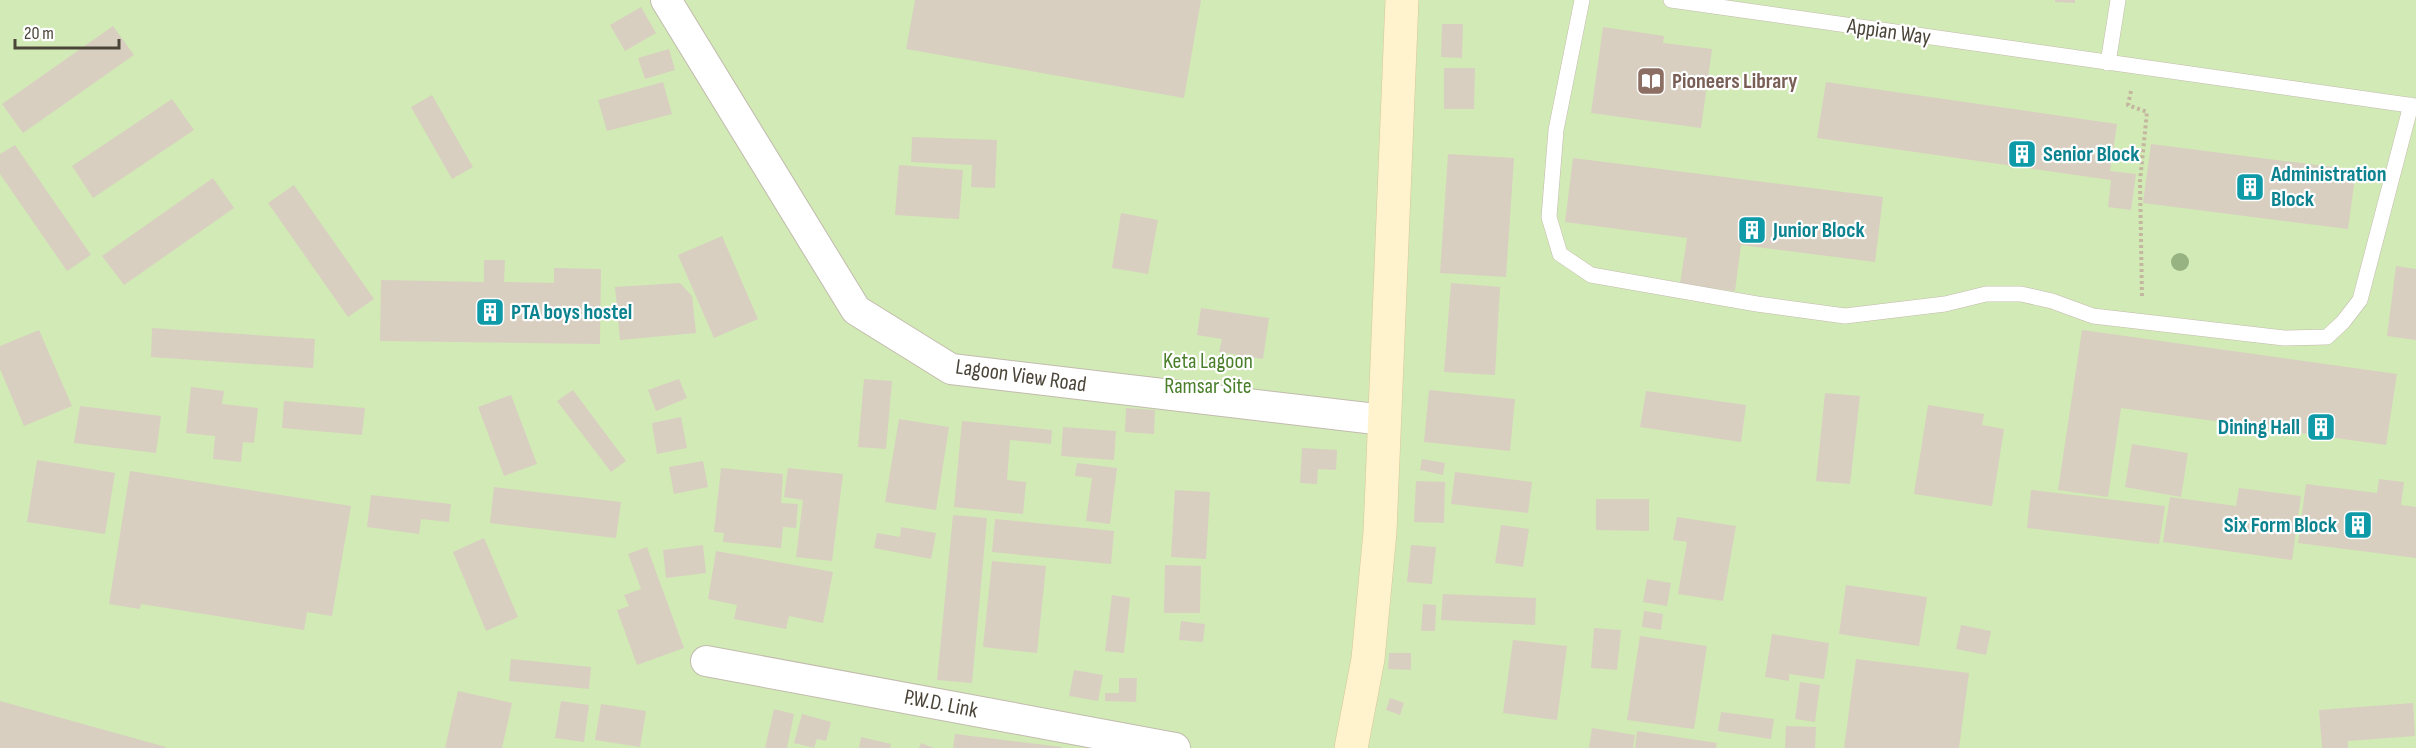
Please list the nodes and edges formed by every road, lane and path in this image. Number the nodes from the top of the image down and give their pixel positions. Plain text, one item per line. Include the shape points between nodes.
1 (666, 0) edge
2 (1402, 0) edge
3 (1582, 0) edge
4 (1671, 0) edge
5 (2118, 0) edge
6 (2108, 63) junction
7 (2134, 66) junction
8 (2413, 105) edge
9 (2143, 322) junction
10 (1384, 420) junction
11 (706, 661) dead end
12 (1175, 748) edge
13 (1351, 748) edge

1 - 10 street, Lagoon View Road via 856,310 951,369
2 - 10 main road
3 - 9 lane via 1556,130 1549,217 1560,254 1591,275 1845,316 1945,304 1986,294 2021,294 2093,316
4 - 6 lane, Appian Way
5 - 6 lane
6 - 7 lane, Appian Way
7 - 8 lane, Appian Way
7 - 9 path via 2128,105 2147,112 2140,181
8 - 9 lane via 2360,300 2327,337 2284,338
10 - 13 main road via 1380,532 1369,647
11 - 12 street, P.W.D. Link

